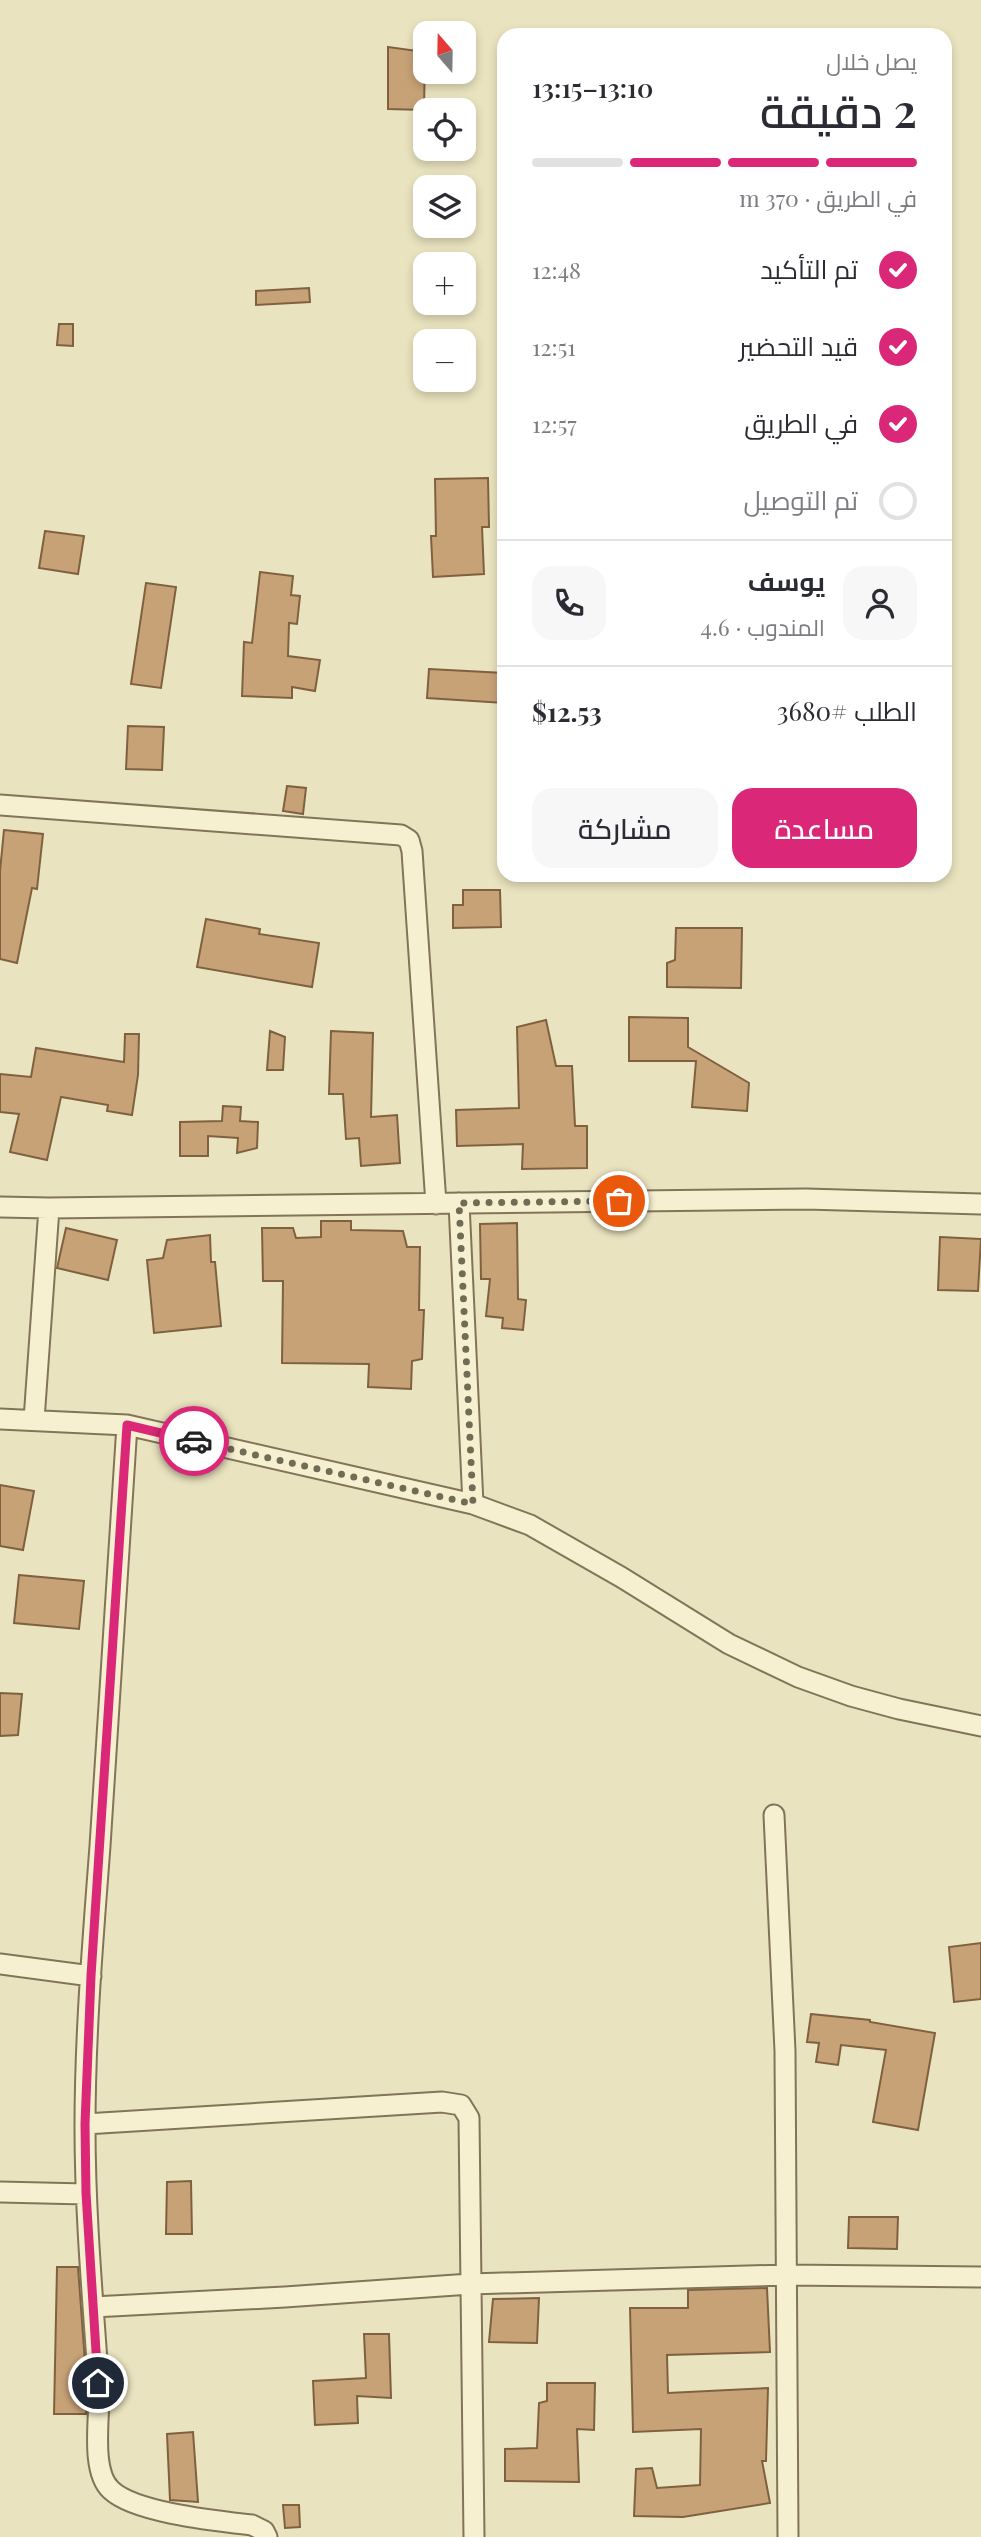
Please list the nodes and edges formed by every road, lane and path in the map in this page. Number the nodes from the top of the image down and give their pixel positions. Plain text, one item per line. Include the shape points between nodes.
1 (0, 805) edge
2 (459, 1203) junction
3 (436, 1204) junction
4 (981, 1204) edge
5 (0, 1207) edge
6 (49, 1208) junction
7 (0, 1419) edge
8 (34, 1420) junction
9 (127, 1425) junction
10 (473, 1504) junction
11 (981, 1726) edge
12 (774, 1815) dead end
13 (0, 1964) edge
14 (91, 1976) junction
15 (85, 2124) junction
16 (0, 2192) edge
17 (86, 2193) junction
18 (786, 2274) junction
19 (981, 2277) edge
20 (470, 2284) junction
21 (93, 2307) junction
22 (267, 2537) edge
23 (474, 2537) edge
24 (788, 2537) edge

1 - 3 street via 401,835 409,840
2 - 3 street
2 - 4 street via 806,1199
2 - 10 street
3 - 6 street
5 - 6 street
6 - 8 street
7 - 8 street
8 - 9 street
9 - 10 street
9 - 14 street
10 - 11 street via 530,1525 729,1644 798,1677 875,1703
12 - 18 street via 785,2052
13 - 14 street
14 - 15 street
15 - 17 street
15 - 20 street via 442,2102 461,2105 469,2118
16 - 17 street
17 - 21 street
18 - 19 street
18 - 20 street
18 - 24 street
20 - 21 street
20 - 23 street
21 - 22 street via 100,2406 98,2462 111,2490 163,2511 252,2525

